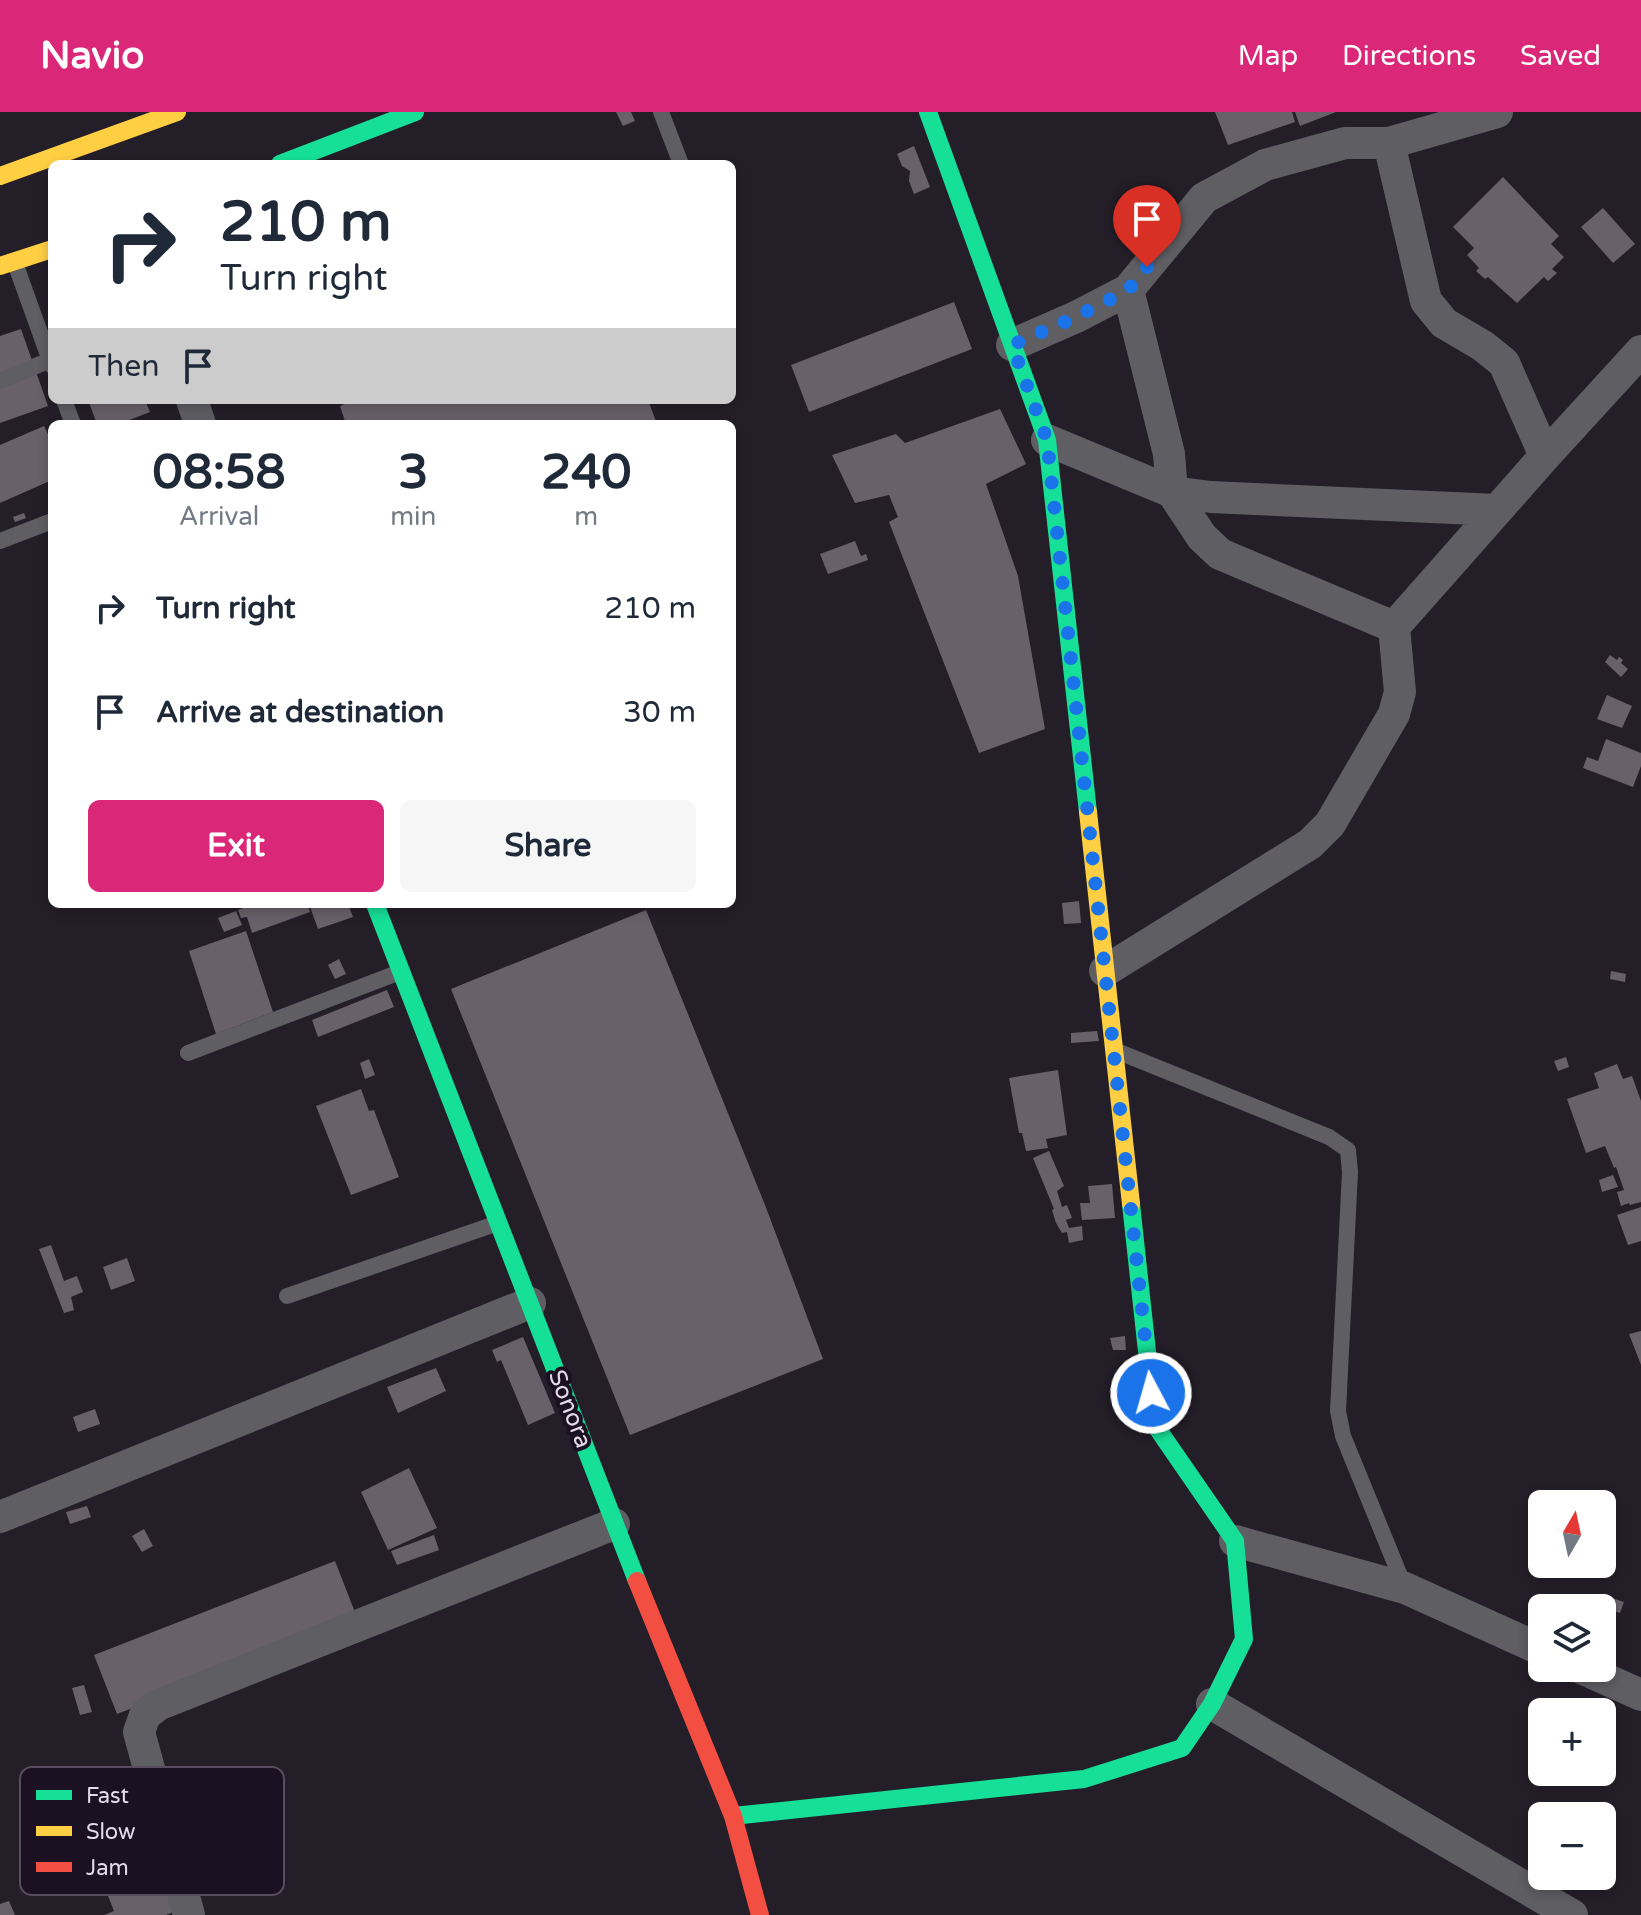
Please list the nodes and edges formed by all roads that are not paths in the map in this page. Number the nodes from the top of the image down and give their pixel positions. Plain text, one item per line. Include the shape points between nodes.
1 (177, 112) edge
2 (415, 112) edge
3 (661, 112) edge
4 (928, 112) edge
5 (1497, 112) edge
6 (140, 118) edge
7 (1389, 143) junction
8 (101, 153) edge
9 (70, 160) edge
10 (290, 160) edge
11 (679, 160) edge
12 (48, 165) edge
13 (0, 176) edge
14 (48, 250) edge
15 (7, 264) edge
16 (1128, 290) junction
17 (1012, 345) junction
18 (1641, 351) edge
19 (48, 356) edge
20 (48, 364) edge
21 (0, 381) edge
22 (1047, 440) junction
23 (1545, 456) junction
24 (1172, 492) junction
25 (1497, 510) junction
26 (48, 523) edge
27 (0, 541) edge
28 (1394, 627) junction
29 (377, 908) edge
30 (401, 971) junction
31 (1105, 971) junction
32 (1114, 1050) junction
33 (188, 1053) dead end
34 (499, 1222) junction
35 (287, 1296) dead end
36 (530, 1303) junction
37 (0, 1517) edge
38 (614, 1524) junction
39 (1235, 1541) junction
40 (1405, 1588) junction
41 (1528, 1644) edge
42 (1612, 1682) edge
43 (1641, 1695) edge
44 (1212, 1704) junction
45 (149, 1767) edge
46 (733, 1816) junction
47 (184, 1895) edge
48 (189, 1915) edge
49 (760, 1915) edge
50 (1572, 1915) edge

1 - 6 street
2 - 10 street
3 - 11 lane
4 - 17 street
5 - 7 street
6 - 8 street
7 - 16 street via 1345,143 1265,165 1204,198
7 - 23 street via 1426,301 1444,323 1504,363
8 - 9 street
12 - 13 street
14 - 15 street
15 - 19 lane
16 - 17 street
16 - 24 street via 1169,454
17 - 22 street
18 - 23 street
20 - 21 lane
22 - 24 street
22 - 31 street
23 - 25 street
24 - 25 street
24 - 28 street via 1220,554
25 - 28 street
26 - 27 lane
28 - 31 street via 1400,692 1394,714 1330,824 1310,844
29 - 30 street, Sonora
30 - 33 lane
30 - 34 street, Sonora
31 - 32 street
32 - 39 street via 1155,1425
32 - 40 lane via 1329,1137 1348,1150 1338,1411 1343,1436
34 - 35 lane
34 - 36 street, Sonora
36 - 37 street
36 - 38 street, Sonora
38 - 45 street via 158,1705 145,1715 139,1732
38 - 46 street, Sonora
39 - 40 street
39 - 44 street via 1244,1639
40 - 41 street
42 - 43 street
44 - 46 street via 1182,1748 1084,1779
44 - 50 street
46 - 49 street, Sonora
47 - 48 street

